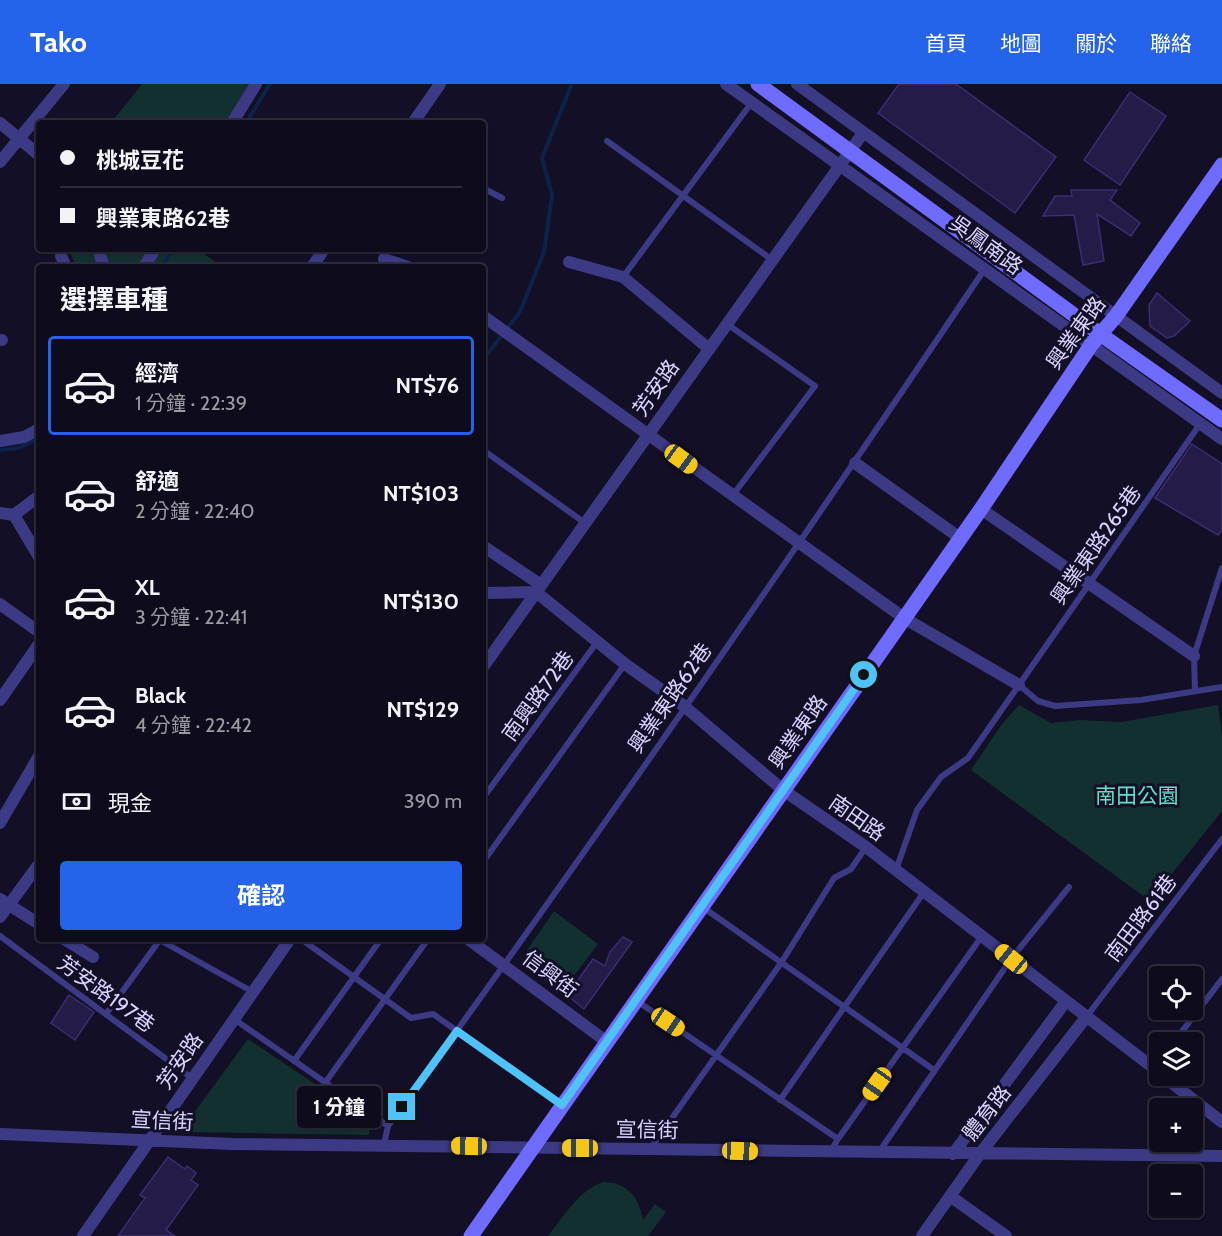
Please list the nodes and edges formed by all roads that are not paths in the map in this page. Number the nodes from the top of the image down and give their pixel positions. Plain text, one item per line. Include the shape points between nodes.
1 (64, 84) edge
2 (256, 84) edge
3 (440, 84) edge
4 (726, 84) edge
5 (758, 84) edge
6 (770, 84) edge
7 (797, 84) edge
8 (752, 102) junction
9 (234, 120) edge
10 (415, 120) edge
11 (0, 123) edge
12 (20, 139) junction
13 (607, 141) dead end
14 (856, 143) junction
15 (36, 152) edge
16 (0, 162) edge
17 (842, 165) junction
18 (1222, 165) edge
19 (486, 190) edge
20 (684, 196) junction
21 (502, 198) dead end
22 (384, 258) edge
23 (771, 259) junction
24 (569, 262) dead end
25 (400, 264) edge
26 (984, 270) junction
27 (623, 277) junction
28 (486, 318) edge
29 (726, 323) junction
30 (1103, 331) junction
31 (708, 348) junction
32 (1222, 393) edge
33 (1222, 410) edge
34 (1222, 420) edge
35 (1200, 424) junction
36 (36, 431) edge
37 (648, 434) junction
38 (1222, 439) edge
39 (0, 441) edge
40 (486, 452) edge
41 (855, 463) junction
42 (732, 495) junction
43 (36, 498) edge
44 (981, 509) junction
45 (0, 513) edge
46 (14, 515) junction
47 (585, 523) junction
48 (960, 538) junction
49 (799, 544) junction
50 (486, 548) edge
51 (36, 552) edge
52 (1222, 568) edge
53 (1088, 584) junction
54 (538, 589) junction
55 (486, 593) edge
56 (0, 604) edge
57 (904, 618) junction
58 (36, 630) edge
59 (597, 642) junction
60 (36, 648) edge
61 (1194, 657) junction
62 (486, 663) edge
63 (625, 664) junction
64 (1019, 685) junction
65 (1222, 687) edge
66 (1195, 691) junction
67 (0, 700) edge
68 (684, 706) junction
69 (36, 761) edge
70 (783, 790) junction
71 (486, 794) edge
72 (0, 823) edge
73 (1222, 839) edge
74 (866, 847) junction
75 (486, 858) edge
76 (36, 867) edge
77 (896, 871) junction
78 (1069, 886) dead end
79 (924, 892) junction
80 (4, 903) edge
81 (702, 907) junction
82 (0, 917) edge
83 (36, 922) edge
84 (0, 936) edge
85 (982, 936) junction
86 (69, 942) edge
87 (157, 942) edge
88 (162, 942) edge
89 (288, 942) edge
90 (305, 942) edge
91 (379, 942) edge
92 (426, 942) edge
93 (472, 942) edge
94 (93, 957) dead end
95 (1011, 959) junction
96 (781, 963) junction
97 (505, 964) junction
98 (354, 977) junction
99 (1222, 979) edge
100 (253, 992) junction
101 (384, 1000) junction
102 (636, 1000) junction
103 (1066, 1001) junction
104 (844, 1007) junction
105 (106, 1014) junction
106 (1087, 1016) junction
107 (234, 1019) junction
108 (457, 1031) junction
109 (1182, 1032) edge
110 (607, 1042) junction
111 (903, 1048) junction
112 (717, 1055) junction
113 (294, 1061) junction
114 (1149, 1062) edge
115 (934, 1070) junction
116 (192, 1078) junction
117 (325, 1083) junction
118 (1178, 1086) edge
119 (780, 1100) junction
120 (562, 1105) junction
121 (1222, 1122) edge
122 (388, 1126) junction
123 (0, 1134) edge
124 (148, 1139) junction
125 (838, 1139) junction
126 (384, 1144) junction
127 (533, 1148) junction
128 (651, 1149) junction
129 (879, 1152) junction
130 (830, 1153) junction
131 (953, 1154) junction
132 (979, 1155) junction
133 (1222, 1156) edge
134 (950, 1196) junction
135 (83, 1236) edge
136 (471, 1236) edge
137 (922, 1236) edge
138 (1006, 1236) edge

1 - 12 street
2 - 9 street
3 - 10 street
4 - 8 street, 吳鳳南路
5 - 14 street, 吳鳳南路
6 - 14 street, 吳鳳南路
7 - 14 street, 吳鳳南路
8 - 17 street, 吳鳳南路
8 - 20 lane
11 - 12 street
12 - 15 street
12 - 16 street
13 - 20 lane
14 - 17 street, 芳安路
14 - 30 street, 吳鳳南路
14 - 30 street, 吳鳳南路
17 - 23 street, 芳安路
17 - 26 street, 吳鳳南路
18 - 30 street, 興業東路
19 - 21 lane
20 - 23 lane
20 - 27 lane
22 - 25 street
23 - 29 street, 芳安路
24 - 27 street
26 - 30 street, 吳鳳南路
26 - 41 lane, 興業東路62巷
27 - 31 street
28 - 37 street
29 - 31 street, 芳安路
29 - 42 lane via 815,386
30 - 32 street, 吳鳳南路
30 - 33 street, 吳鳳南路
30 - 34 street, 吳鳳南路
30 - 35 street, 吳鳳南路
30 - 44 street, 興業東路
31 - 37 street, 芳安路
35 - 38 street, 吳鳳南路
35 - 53 lane, 興業東路265巷
36 - 39 street
37 - 42 street
37 - 47 street, 芳安路
40 - 47 lane
41 - 48 street
41 - 49 lane, 興業東路62巷
42 - 49 street
43 - 46 street
44 - 48 street, 興業東路
44 - 53 street
45 - 46 street
46 - 51 street
47 - 54 street, 芳安路
48 - 57 street, 興業東路
49 - 57 street
49 - 68 lane, 興業東路62巷
50 - 54 street, 南田路
52 - 61 lane
53 - 61 street
53 - 64 lane, 興業東路265巷
54 - 55 street
54 - 59 street, 南田路
54 - 62 street, 芳安路
56 - 58 street
57 - 64 street
57 - 70 street, 興業東路
59 - 63 street, 南田路
59 - 71 lane, 南興路72巷
60 - 67 street
61 - 66 lane
63 - 68 street, 南田路
63 - 75 lane
64 - 66 lane via 1038,701 1055,706 1141,700
64 - 77 lane, 興業東路265巷 via 968,758 941,777 916,810
65 - 66 lane
68 - 70 street, 南田路
68 - 97 lane, 興業東路62巷
69 - 72 street
70 - 74 street, 南田路
70 - 81 street, 興業東路
73 - 106 lane, 南田路61巷
74 - 77 street, 南田路
74 - 96 lane via 851,869 834,878
76 - 80 street
77 - 79 street, 南田路
78 - 95 lane
79 - 85 street, 南田路
79 - 104 lane
80 - 82 street
80 - 83 street
81 - 96 lane
81 - 102 street, 興業東路
84 - 105 lane, 芳安路197巷
85 - 95 street, 南田路
85 - 111 lane
86 - 94 street
87 - 105 lane
88 - 100 lane
89 - 100 street, 芳安路
90 - 98 lane
91 - 98 lane
92 - 101 lane
93 - 97 street, 信興街
95 - 103 street, 南田路
95 - 115 lane
96 - 104 lane
96 - 112 lane
97 - 108 lane, 興業東路62巷
97 - 110 street, 信興街
98 - 101 lane
98 - 113 lane
99 - 109 lane
100 - 107 street, 芳安路
101 - 108 lane via 411,1018 434,1014
101 - 117 lane
102 - 110 street, 興業東路
102 - 112 lane
103 - 106 street, 南田路
103 - 131 street
104 - 111 lane
104 - 119 lane
105 - 116 lane, 芳安路197巷
106 - 114 street, 南田路
106 - 132 street, 體育路
107 - 113 lane
107 - 116 street, 芳安路
108 - 120 lane
108 - 122 lane, 興業東路62巷
110 - 120 street, 興業東路
111 - 115 lane
111 - 125 lane
112 - 119 lane
112 - 128 lane
113 - 117 lane
115 - 129 lane
116 - 124 street, 芳安路
117 - 122 lane
118 - 121 street, 南田路
119 - 125 lane
120 - 127 street, 興業東路
122 - 126 lane, 興業東路62巷
123 - 124 street, 宣信街
124 - 126 street, 宣信街 via 232,1144
124 - 135 street, 芳安路
125 - 130 lane
126 - 127 street, 宣信街
127 - 128 street, 宣信街
127 - 136 street, 興業東路
128 - 130 street, 宣信街
129 - 130 street, 宣信街
129 - 131 street, 宣信街
131 - 132 street, 宣信街
132 - 133 street, 宣信街
132 - 134 street, 體育路
134 - 137 street, 體育路
134 - 138 street

